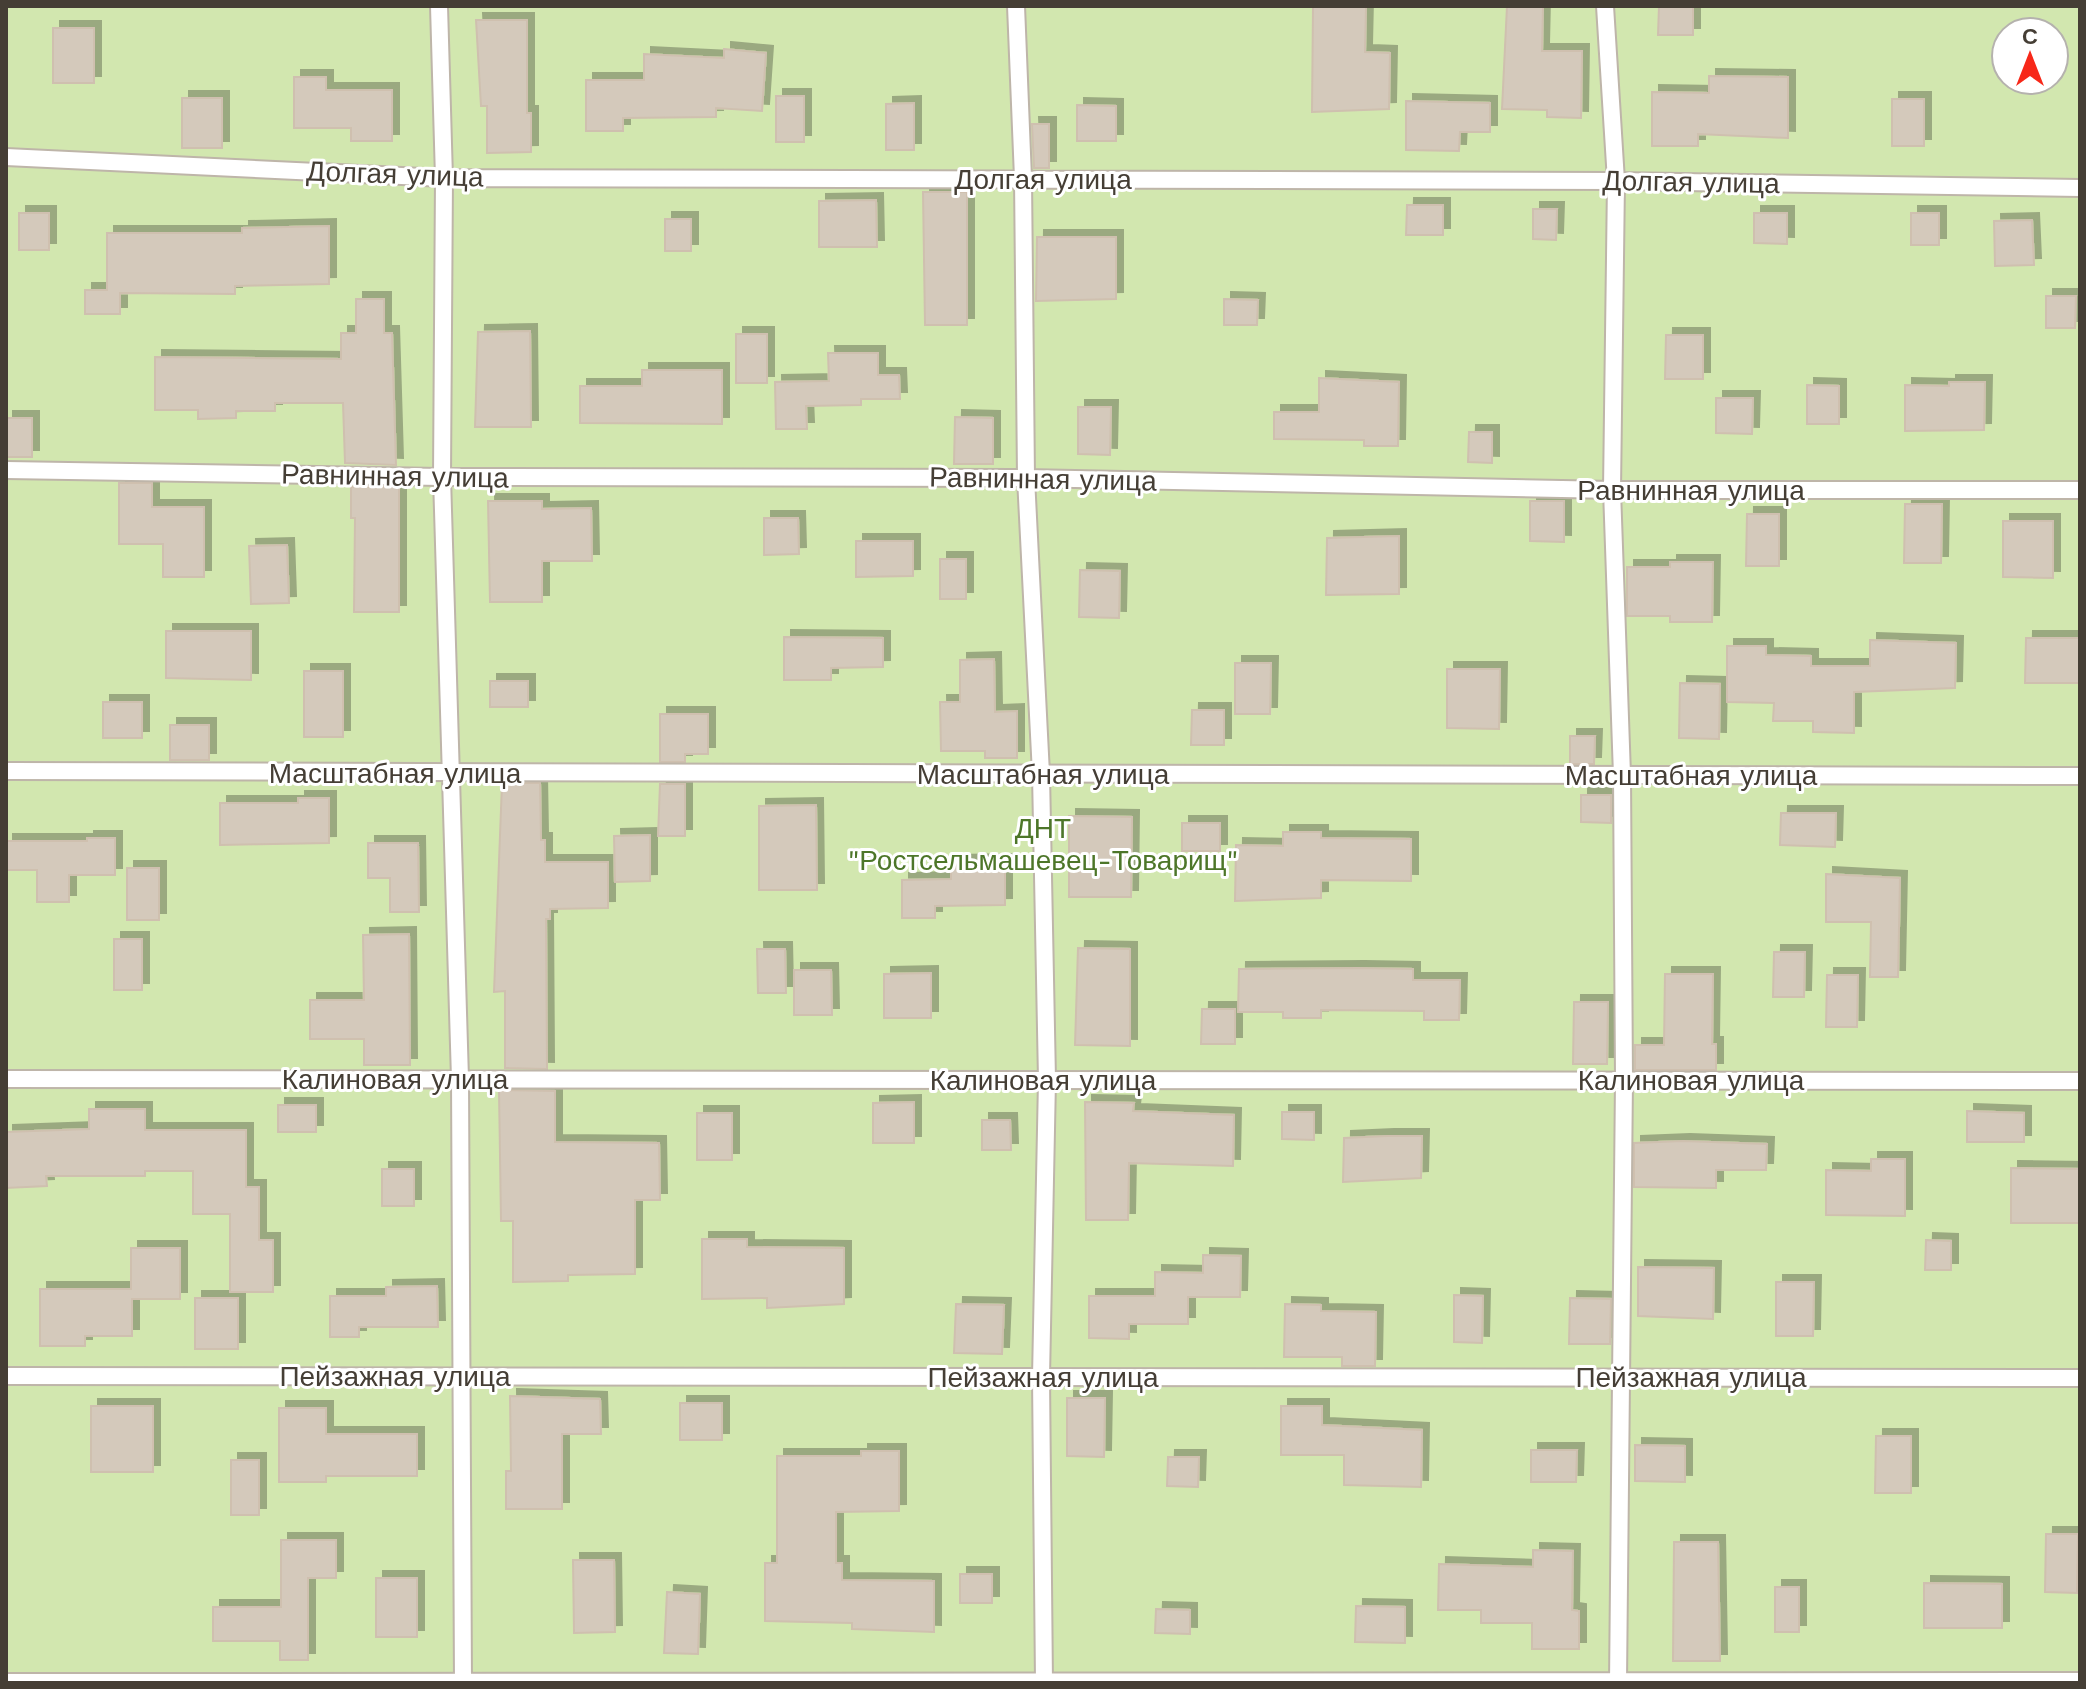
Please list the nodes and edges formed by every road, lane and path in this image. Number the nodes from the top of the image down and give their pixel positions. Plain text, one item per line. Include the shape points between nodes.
1 (439, 6) edge
2 (1016, 6) edge
3 (1605, 6) edge
4 (6, 157) edge
5 (444, 178) junction
6 (1023, 178) junction
7 (1616, 181) junction
8 (2080, 188) edge
9 (6, 470) edge
10 (442, 477) junction
11 (1026, 478) junction
12 (1612, 490) junction
13 (2080, 490) edge
14 (6, 771) edge
15 (454, 773) junction
16 (1041, 774) junction
17 (1622, 775) junction
18 (2080, 776) edge
19 (6, 1079) edge
20 (460, 1079) junction
21 (1047, 1080) junction
22 (1624, 1080) junction
23 (2080, 1081) edge
24 (6, 1376) edge
25 (461, 1376) junction
26 (1041, 1377) junction
27 (1621, 1377) junction
28 (2080, 1378) edge
29 (2080, 1681) edge
30 (6, 1682) edge
31 (463, 1682) edge
32 (1044, 1682) edge
33 (1618, 1682) edge

1 - 5 lane
2 - 6 lane
3 - 7 lane
4 - 5 lane, Долгая улица
5 - 6 lane, Долгая улица
5 - 10 lane
6 - 7 lane, Долгая улица
6 - 11 lane
7 - 8 lane, Долгая улица
7 - 12 lane
9 - 10 lane, Равнинная улица
10 - 11 lane, Равнинная улица
10 - 15 lane
11 - 12 lane, Равнинная улица
11 - 16 lane
12 - 13 lane, Равнинная улица
12 - 17 lane
14 - 15 lane, Масштабная улица
15 - 16 lane, Масштабная улица
15 - 20 lane
16 - 17 lane, Масштабная улица
16 - 21 lane
17 - 18 lane, Масштабная улица
17 - 22 lane
19 - 20 lane, Калиновая улица
20 - 21 lane, Калиновая улица
20 - 25 lane
21 - 22 lane, Калиновая улица
21 - 26 lane
22 - 23 lane, Калиновая улица
22 - 27 lane
24 - 25 lane, Пейзажная улица
25 - 26 lane, Пейзажная улица
25 - 31 lane
26 - 27 lane, Пейзажная улица
26 - 32 lane
27 - 28 lane, Пейзажная улица
27 - 33 lane
29 - 33 lane
30 - 31 lane
31 - 32 lane
32 - 33 lane

